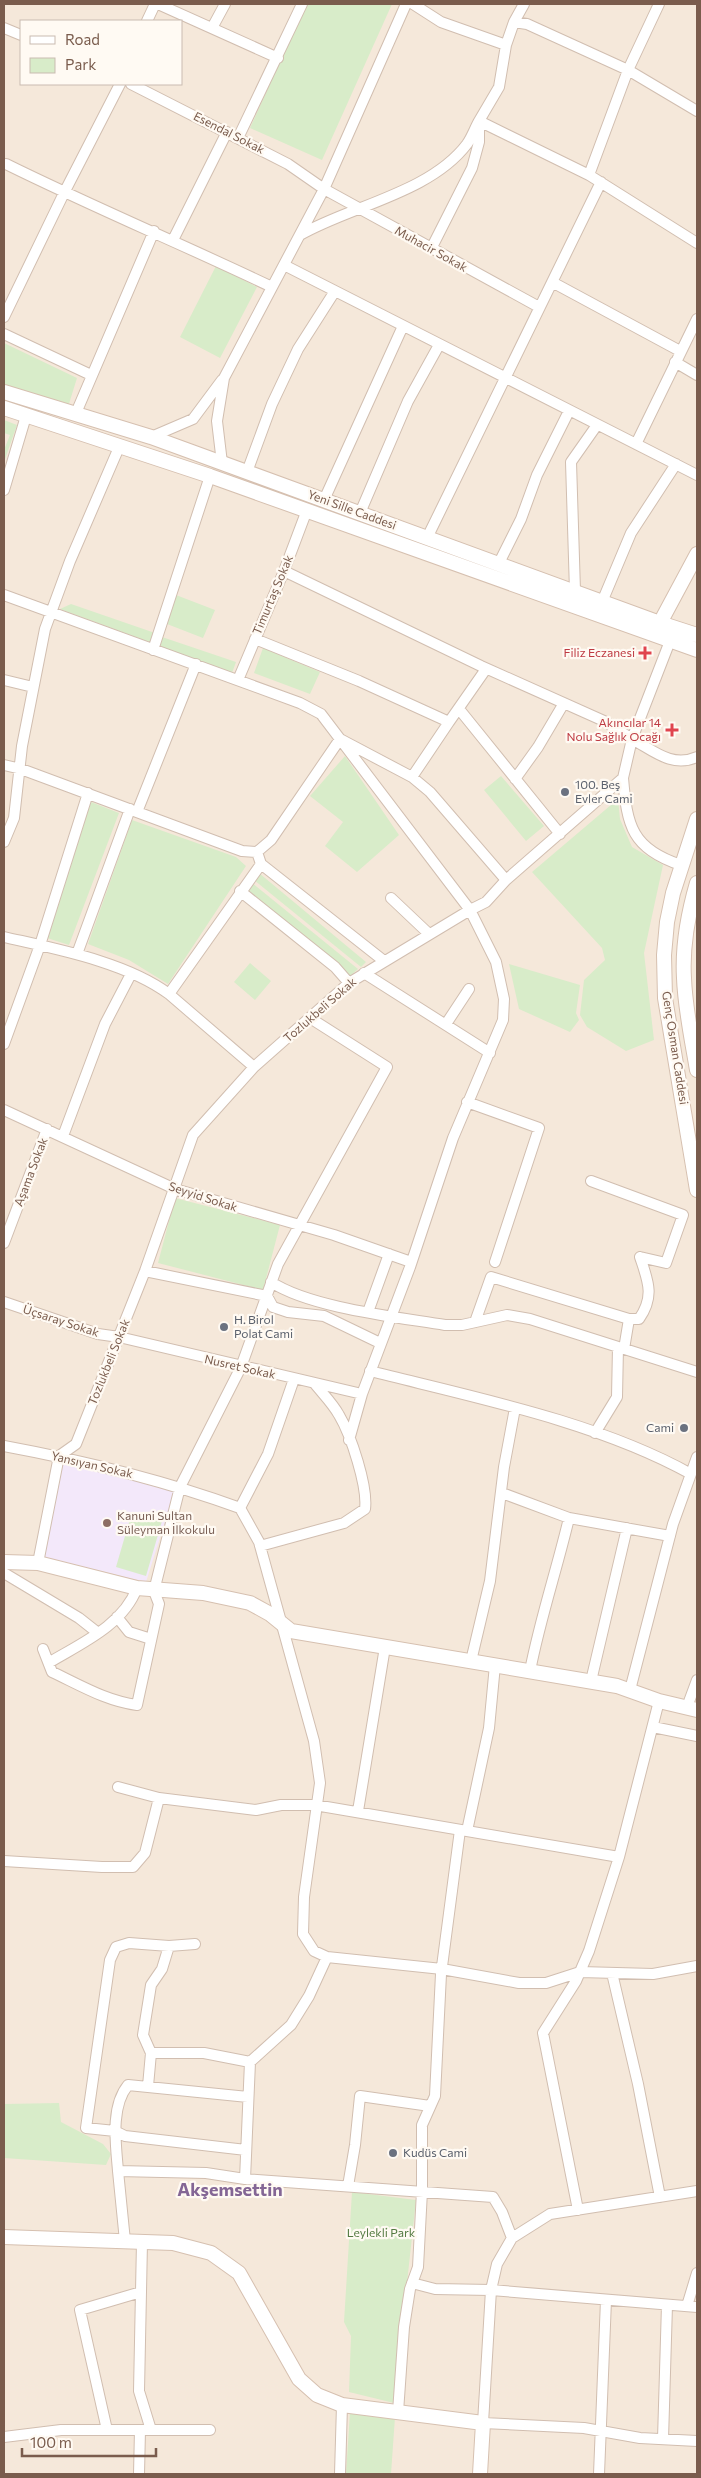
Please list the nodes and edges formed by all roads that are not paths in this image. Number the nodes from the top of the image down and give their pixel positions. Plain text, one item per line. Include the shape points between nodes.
1 (156, 4) edge
2 (225, 4) edge
3 (302, 4) edge
4 (406, 4) edge
5 (413, 4) edge
6 (524, 4) edge
7 (659, 4) edge
8 (148, 20) edge
9 (514, 22) junction
10 (4, 28) edge
11 (212, 28) junction
12 (20, 35) edge
13 (506, 45) junction
14 (278, 58) junction
15 (628, 70) junction
16 (119, 85) edge
17 (133, 85) edge
18 (697, 111) edge
19 (479, 121) junction
20 (227, 132) junction
21 (238, 138) junction
22 (6, 164) dead end
23 (589, 175) junction
24 (601, 182) junction
25 (324, 188) junction
26 (64, 192) junction
27 (358, 208) junction
28 (154, 231) junction
29 (300, 235) junction
30 (173, 240) junction
31 (697, 242) edge
32 (431, 249) junction
33 (284, 265) junction
34 (552, 282) junction
35 (272, 287) junction
36 (335, 291) junction
37 (539, 307) junction
38 (4, 317) edge
39 (697, 319) edge
40 (403, 326) junction
41 (4, 334) edge
42 (439, 345) junction
43 (680, 351) junction
44 (675, 362) junction
45 (90, 375) junction
46 (697, 375) edge
47 (224, 378) junction
48 (505, 379) junction
49 (4, 392) edge
50 (4, 408) edge
51 (569, 411) junction
52 (76, 413) junction
53 (26, 416) junction
54 (597, 425) junction
55 (151, 437) junction
56 (636, 444) junction
57 (120, 445) junction
58 (222, 463) junction
59 (676, 464) junction
60 (246, 472) junction
61 (697, 475) edge
62 (210, 476) junction
63 (4, 490) edge
64 (324, 500) junction
65 (307, 510) junction
66 (360, 513) junction
67 (426, 538) junction
68 (697, 554) edge
69 (498, 563) junction
70 (284, 571) junction
71 (575, 591) junction
72 (4, 595) edge
73 (602, 602) junction
74 (50, 614) junction
75 (660, 623) junction
76 (693, 632) edge
77 (255, 639) junction
78 (670, 641) junction
79 (691, 648) edge
80 (153, 650) junction
81 (697, 656) edge
82 (196, 664) junction
83 (486, 669) junction
84 (4, 680) edge
85 (238, 680) junction
86 (33, 687) junction
87 (564, 703) junction
88 (459, 709) junction
89 (449, 722) junction
90 (340, 738) junction
91 (632, 739) junction
92 (697, 757) edge
93 (4, 765) edge
94 (21, 769) junction
95 (412, 777) junction
96 (623, 778) junction
97 (515, 779) junction
98 (88, 794) junction
99 (134, 811) junction
100 (697, 819) edge
101 (560, 834) junction
102 (4, 842) edge
103 (258, 852) junction
104 (261, 864) junction
105 (681, 865) junction
106 (506, 880) junction
107 (697, 883) edge
108 (240, 891) junction
109 (391, 898) dead end
110 (470, 910) junction
111 (428, 933) junction
112 (4, 936) edge
113 (40, 945) junction
114 (77, 954) junction
115 (384, 961) junction
116 (364, 973) junction
117 (131, 974) junction
118 (349, 983) junction
119 (470, 989) dead end
120 (169, 994) junction
121 (310, 1018) junction
122 (446, 1024) junction
123 (4, 1044) edge
124 (490, 1052) junction
125 (254, 1068) junction
126 (697, 1070) edge
127 (467, 1102) junction
128 (4, 1110) edge
129 (47, 1129) junction
130 (62, 1136) junction
131 (591, 1182) dead end
132 (175, 1189) junction
133 (697, 1190) edge
134 (297, 1225) junction
135 (4, 1243) edge
136 (389, 1254) junction
137 (411, 1262) junction
138 (495, 1262) dead end
139 (145, 1271) junction
140 (272, 1282) junction
141 (267, 1296) junction
142 (4, 1302) edge
143 (368, 1312) junction
144 (391, 1316) junction
145 (629, 1319) junction
146 (475, 1322) junction
147 (119, 1337) junction
148 (380, 1343) junction
149 (621, 1348) junction
150 (241, 1367) junction
151 (370, 1371) junction
152 (697, 1372) edge
153 (294, 1379) junction
154 (315, 1384) junction
155 (362, 1394) junction
156 (515, 1408) junction
157 (595, 1433) junction
158 (349, 1440) junction
159 (4, 1446) edge
160 (59, 1456) junction
161 (697, 1457) edge
162 (691, 1474) junction
163 (180, 1487) junction
164 (502, 1493) junction
165 (240, 1508) junction
166 (569, 1518) junction
167 (627, 1528) junction
168 (670, 1536) junction
169 (260, 1546) junction
170 (4, 1562) edge
171 (38, 1563) junction
172 (4, 1573) edge
173 (137, 1588) junction
174 (154, 1591) junction
175 (117, 1617) junction
176 (281, 1623) junction
177 (98, 1633) junction
178 (152, 1639) junction
179 (385, 1647) junction
180 (43, 1649) dead end
181 (471, 1661) junction
182 (50, 1662) junction
183 (495, 1665) junction
184 (530, 1671) junction
185 (697, 1680) edge
186 (591, 1681) junction
187 (630, 1690) junction
188 (660, 1701) junction
189 (692, 1709) edge
190 (653, 1727) junction
191 (697, 1736) edge
192 (118, 1787) dead end
193 (159, 1798) junction
194 (315, 1805) junction
195 (358, 1811) junction
196 (463, 1831) junction
197 (619, 1857) junction
198 (4, 1861) edge
199 (195, 1944) dead end
200 (169, 1946) junction
201 (327, 1957) junction
202 (697, 1966) edge
203 (442, 1969) junction
204 (580, 1972) junction
205 (612, 1973) junction
206 (151, 2053) junction
207 (250, 2062) junction
208 (148, 2086) junction
209 (248, 2097) junction
210 (430, 2106) junction
211 (115, 2131) junction
212 (246, 2150) junction
213 (118, 2171) junction
214 (245, 2178) junction
215 (348, 2186) junction
216 (422, 2191) junction
217 (697, 2191) edge
218 (660, 2197) junction
219 (578, 2210) junction
220 (4, 2237) edge
221 (512, 2238) junction
222 (125, 2241) junction
223 (142, 2242) junction
224 (697, 2273) edge
225 (412, 2284) junction
226 (491, 2290) junction
227 (141, 2292) junction
228 (606, 2300) junction
229 (667, 2305) junction
230 (692, 2306) edge
231 (342, 2405) junction
232 (398, 2412) junction
233 (483, 2423) junction
234 (107, 2430) junction
235 (140, 2430) junction
236 (151, 2430) junction
237 (210, 2430) dead end
238 (601, 2432) junction
239 (4, 2437) edge
240 (663, 2439) junction
241 (697, 2440) edge
242 (139, 2474) edge
243 (340, 2474) edge
244 (480, 2474) edge
245 (600, 2474) edge

1 - 8 street
1 - 11 street
2 - 11 street
3 - 14 street
4 - 25 street
5 - 13 street via 441,22
6 - 9 street
7 - 15 street
9 - 13 street
9 - 15 street via 526,24
10 - 12 street
11 - 14 street
13 - 19 street via 499,87
14 - 21 street
15 - 18 street
15 - 23 street
16 - 26 street
17 - 20 street, Esendal Sokak
19 - 23 street
19 - 27 street via 466,144 442,168
19 - 32 street via 479,142 472,168
20 - 21 street, Esendal Sokak
20 - 30 street
21 - 25 street, Esendal Sokak via 288,164
22 - 26 street
23 - 24 street
24 - 31 street
24 - 34 street
25 - 27 street, Muhacir Sokak
25 - 29 street
26 - 28 street
26 - 38 street
27 - 29 street via 322,222
27 - 32 street, Muhacir Sokak
28 - 30 street
28 - 45 street
29 - 33 street
30 - 35 street
32 - 37 street, Muhacir Sokak
33 - 35 street
33 - 36 street
34 - 37 street
34 - 43 street
35 - 47 street
36 - 40 street
36 - 60 street via 298,349 272,404
37 - 48 street
39 - 43 street
40 - 42 street
40 - 64 street
41 - 45 street
42 - 48 street
42 - 66 street via 408,401
43 - 44 street
44 - 46 street
44 - 56 street
45 - 52 street
47 - 55 street via 193,419
47 - 58 street via 216,422
48 - 51 street
48 - 67 street
49 - 52 main road, Yeni Sille Caddesi
50 - 53 main road, Yeni Sille Caddesi
51 - 54 street
51 - 69 street
52 - 55 main road, Yeni Sille Caddesi
53 - 57 main road, Yeni Sille Caddesi
53 - 63 street
54 - 56 street
54 - 71 street via 571,462
55 - 58 main road, Yeni Sille Caddesi
56 - 59 street
57 - 62 main road, Yeni Sille Caddesi
57 - 74 street
58 - 60 main road, Yeni Sille Caddesi
59 - 61 street
59 - 73 street via 631,533
60 - 64 main road, Yeni Sille Caddesi
62 - 65 main road, Yeni Sille Caddesi
62 - 80 street
64 - 66 main road, Yeni Sille Caddesi
65 - 70 street, Timurtaş Sokak
65 - 78 main road, Yeni Sille Caddesi
66 - 67 main road, Yeni Sille Caddesi
67 - 69 main road, Yeni Sille Caddesi
68 - 75 main road
69 - 71 main road, Yeni Sille Caddesi
70 - 77 street, Timurtaş Sokak
70 - 83 street
71 - 73 main road, Yeni Sille Caddesi
72 - 74 street
73 - 75 main road, Yeni Sille Caddesi
74 - 80 street
74 - 86 street
75 - 76 main road, Yeni Sille Caddesi
77 - 85 street, Timurtaş Sokak
77 - 89 street
78 - 79 main road, Yeni Sille Caddesi
78 - 91 street
79 - 81 main road
80 - 82 street
82 - 85 street
82 - 99 street
83 - 87 street
83 - 88 street
84 - 86 street
85 - 90 street via 321,714
86 - 94 street
87 - 91 street via 604,721
87 - 97 street
88 - 89 street
88 - 97 street
89 - 95 street
90 - 95 street
90 - 103 street via 271,840
90 - 110 street
91 - 92 street via 671,761 686,762
91 - 96 street
93 - 94 street
94 - 98 street
94 - 102 street via 14,818
95 - 106 street via 430,792
96 - 101 street, Tozlukbeli Sokak
96 - 105 street via 626,813 638,840 653,854
97 - 101 street
98 - 99 street
98 - 113 street
99 - 103 street via 242,851
99 - 114 street
100 - 105 main road, Genç Osman Caddesi
101 - 106 street, Tozlukbeli Sokak
103 - 104 street
104 - 108 street
104 - 115 street
105 - 133 main road, Genç Osman Caddesi via 667,922 665,998
106 - 110 street, Tozlukbeli Sokak via 486,902
107 - 126 main road, Genç Osman Caddesi via 684,946 684,978
108 - 118 street via 335,967
108 - 120 street
109 - 111 street
110 - 111 street, Tozlukbeli Sokak
110 - 124 street via 496,962 504,999 502,1020
111 - 115 street, Tozlukbeli Sokak
112 - 113 street
113 - 114 street
113 - 123 street
114 - 117 street
115 - 116 street, Tozlukbeli Sokak
116 - 118 street, Tozlukbeli Sokak
116 - 122 street
117 - 120 street via 153,982
117 - 130 street via 105,1024
118 - 121 street, Tozlukbeli Sokak
119 - 122 street
120 - 125 street
121 - 125 street, Tozlukbeli Sokak
121 - 134 street via 387,1067
122 - 124 street
124 - 127 street
125 - 132 street, Tozlukbeli Sokak via 193,1135
127 - 137 street
127 - 138 street via 538,1128
128 - 129 street, Seyyid Sokak
129 - 130 street, Seyyid Sokak
129 - 135 street, Aşama Sokak
130 - 132 street, Seyyid Sokak
131 - 145 street via 683,1215 666,1263 640,1256 650,1288 646,1309 639,1319
132 - 134 street, Seyyid Sokak
132 - 139 street, Tozlukbeli Sokak
134 - 136 street, Seyyid Sokak
134 - 140 street
136 - 137 street, Seyyid Sokak
136 - 143 street
137 - 144 street
139 - 141 street
139 - 147 street, Tozlukbeli Sokak
140 - 141 street
140 - 143 street via 287,1292
141 - 148 street via 273,1307 324,1316
141 - 150 street
142 - 147 street, Üçsaray Sokak via 98,1334
143 - 144 street
144 - 146 street via 445,1325
144 - 148 street
145 - 146 street via 491,1277
145 - 149 street
146 - 149 street via 507,1315 530,1319
147 - 150 street, Nusret Sokak
147 - 160 street, Tozlukbeli Sokak via 76,1444
148 - 151 street
149 - 152 street
149 - 157 street via 617,1397
150 - 153 street, Nusret Sokak
150 - 163 street
151 - 155 street
151 - 156 street
153 - 154 street, Nusret Sokak
153 - 165 street via 268,1454
154 - 155 street, Nusret Sokak
154 - 158 street via 340,1416
155 - 158 street
156 - 157 street
156 - 164 street
157 - 162 street via 670,1462
158 - 169 street via 367,1498 365,1509 344,1523
159 - 160 street, Yansıyan Sokak
160 - 163 street, Yansıyan Sokak
160 - 171 street
161 - 162 street
162 - 168 street
163 - 165 street, Yansıyan Sokak
163 - 174 street
164 - 166 street
164 - 181 street via 490,1581
165 - 169 street
166 - 167 street
166 - 184 street
167 - 168 street
167 - 186 street
168 - 187 street
169 - 176 street
170 - 171 main road
171 - 173 main road
172 - 177 street
173 - 174 main road
173 - 175 street via 131,1603
174 - 176 main road via 203,1592 250,1603
174 - 178 street via 159,1604
175 - 177 street
175 - 178 street via 129,1632
176 - 179 main road via 291,1631
176 - 194 street via 314,1741 320,1783
177 - 182 street
178 - 182 street via 137,1705 89,1691 52,1672
179 - 181 main road
179 - 195 street
180 - 182 street
181 - 183 main road
183 - 184 main road
183 - 196 street via 489,1728
184 - 186 main road
185 - 189 street
186 - 187 main road
187 - 188 main road
188 - 189 main road
188 - 190 street
190 - 191 street
190 - 197 street
192 - 193 street
193 - 194 street via 256,1810 281,1805
193 - 198 street via 145,1853 133,1867
194 - 195 street
194 - 201 street via 303,1934 314,1951
195 - 196 street
196 - 197 street
196 - 203 street
197 - 204 street
199 - 200 street
200 - 206 street via 162,1969 151,1985 143,2035
200 - 211 street via 128,1943 116,1947 110,1960 86,2128
201 - 203 street
201 - 207 street via 291,2025
202 - 205 street via 653,1974
203 - 204 street via 518,1983 546,1983
203 - 210 street via 435,2096
204 - 205 street
204 - 219 street via 543,2032
205 - 218 street
206 - 207 street via 204,2053
206 - 208 street
207 - 209 street
208 - 209 street
208 - 211 street via 128,2086 122,2093
209 - 212 street
210 - 215 street via 360,2096 356,2145
210 - 216 street via 422,2124
211 - 212 street via 126,2136
211 - 213 street
212 - 214 street
213 - 214 street via 206,2173
213 - 222 street
214 - 215 street
215 - 216 street
216 - 221 street via 493,2197
216 - 225 street via 418,2267
217 - 218 street
218 - 219 street
219 - 221 street via 550,2214
220 - 222 main road
221 - 226 street via 497,2264
222 - 223 main road
223 - 227 street
223 - 231 main road via 173,2242 211,2253 239,2273 300,2379 318,2395
224 - 230 street
225 - 226 street via 435,2289
225 - 232 street via 404,2327
226 - 228 street
226 - 233 street
227 - 234 street via 80,2310
227 - 236 street via 140,2391
228 - 229 street
228 - 238 street
229 - 230 street
229 - 240 street
231 - 232 main road
231 - 243 street
232 - 233 main road
233 - 238 street via 584,2428
233 - 244 main road
234 - 235 street
234 - 239 street via 60,2430
235 - 236 street
235 - 242 street
236 - 237 street
238 - 240 street
238 - 245 street
240 - 241 street

